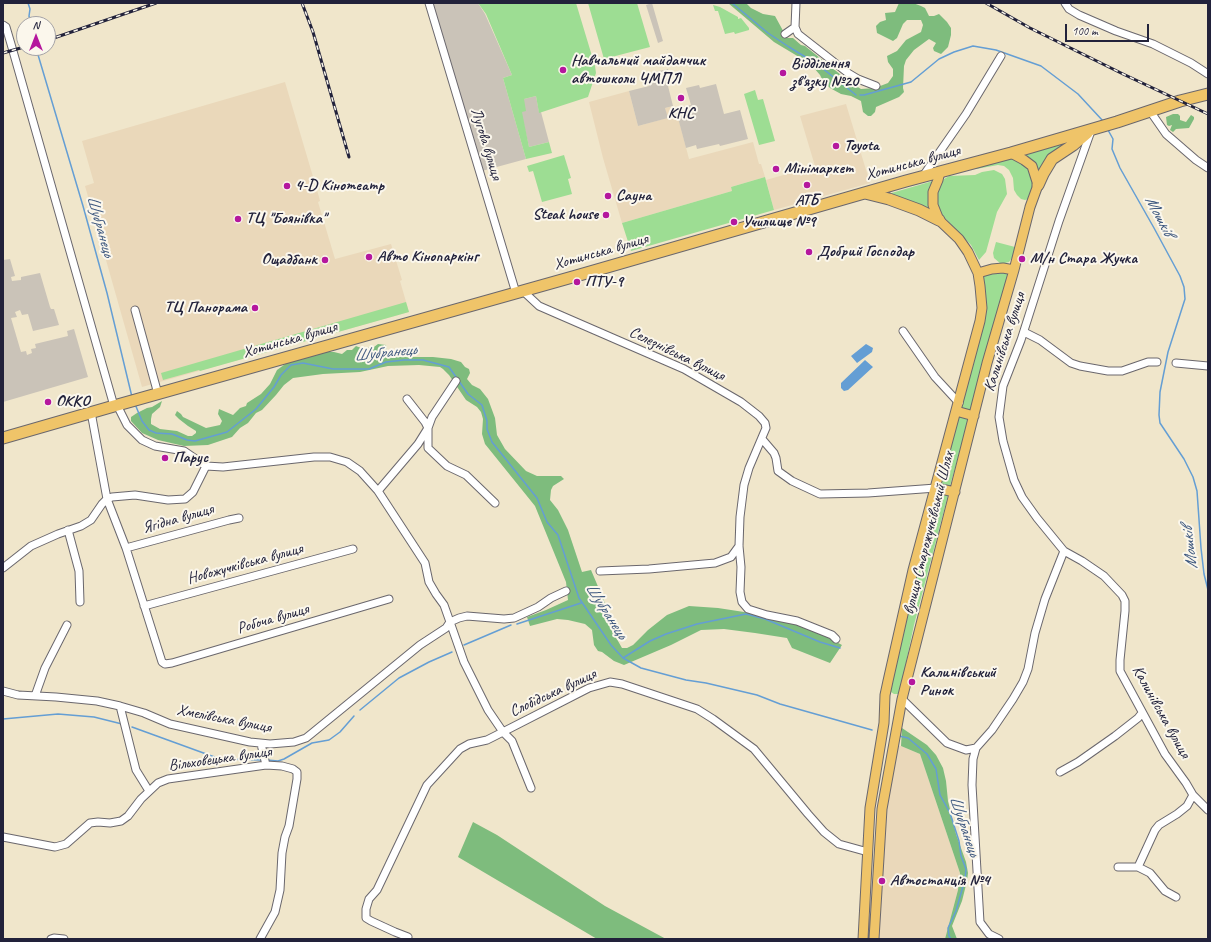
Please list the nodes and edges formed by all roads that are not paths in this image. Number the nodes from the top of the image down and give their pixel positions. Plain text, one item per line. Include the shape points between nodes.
1 (429, 3) edge
2 (796, 3) edge
3 (1065, 3) edge
4 (3, 24) edge
5 (794, 27) junction
6 (785, 34) dead end
7 (1001, 56) dead end
8 (1208, 74) edge
9 (876, 86) dead end
10 (1208, 94) edge
11 (1150, 112) junction
12 (1095, 128) junction
13 (1011, 153) junction
14 (1208, 168) edge
15 (940, 172) junction
16 (923, 176) junction
17 (1038, 185) junction
18 (864, 193) junction
19 (939, 220) junction
20 (1014, 270) junction
21 (978, 273) junction
22 (520, 292) junction
23 (135, 310) dead end
24 (903, 331) dead end
25 (1024, 332) junction
26 (1157, 362) dead end
27 (1176, 363) dead end
28 (1208, 366) edge
29 (456, 381) dead end
30 (156, 394) junction
31 (407, 399) dead end
32 (117, 405) junction
33 (958, 407) junction
34 (91, 412) junction
35 (974, 416) junction
36 (428, 428) junction
37 (3, 438) edge
38 (762, 439) junction
39 (206, 466) junction
40 (936, 488) junction
41 (378, 491) junction
42 (955, 492) junction
43 (107, 499) junction
44 (495, 503) dead end
45 (239, 518) dead end
46 (68, 530) junction
47 (739, 546) junction
48 (126, 548) junction
49 (353, 549) dead end
50 (1064, 551) junction
51 (3, 568) edge
52 (600, 571) dead end
53 (566, 591) dead end
54 (389, 599) dead end
55 (80, 602) dead end
56 (144, 606) junction
57 (450, 622) junction
58 (67, 625) dead end
59 (836, 639) dead end
60 (3, 691) edge
61 (35, 696) junction
62 (886, 696) junction
63 (902, 699) junction
64 (120, 706) junction
65 (1142, 713) junction
66 (503, 732) junction
67 (261, 744) junction
68 (976, 748) junction
69 (265, 764) junction
70 (1060, 772) dead end
71 (531, 788) dead end
72 (149, 791) junction
73 (1193, 795) junction
74 (870, 808) junction
75 (882, 809) junction
76 (1208, 810) edge
77 (3, 837) edge
78 (868, 852) junction
79 (1118, 867) dead end
80 (1138, 867) junction
81 (1176, 897) dead end
82 (408, 937) dead end
83 (51, 939) edge
84 (64, 939) edge
85 (260, 939) edge
86 (863, 939) edge
87 (874, 939) edge
88 (999, 939) edge

1 - 22 street, Лугова вулиця
2 - 5 street
3 - 8 street via 1079,15 1153,44
4 - 32 street via 6,27
5 - 6 street
5 - 9 street via 798,34 848,73
7 - 16 street via 966,114
10 - 11 highway, Хотинська вулиця
11 - 12 highway, Хотинська вулиця
11 - 14 street via 1166,134
12 - 13 highway, Хотинська вулиця
12 - 17 highway via 1052,159
12 - 25 street, Калинівська вулиця via 1059,221
13 - 15 highway, Хотинська вулиця
13 - 17 main road via 1032,166
15 - 16 highway, Хотинська вулиця
15 - 19 main road, вулиця Старожучківський Шлях via 933,192
16 - 18 highway, Хотинська вулиця
17 - 20 main road, вулиця Старожучківський Шлях
18 - 19 highway via 919,210
18 - 22 highway, Хотинська вулиця
19 - 21 main road, вулиця Старожучківський Шлях via 959,239
20 - 21 main road via 1003,268
20 - 35 main road, вулиця Старожучківський Шлях
21 - 33 main road, вулиця Старожучківський Шлях via 980,322
22 - 30 highway, Хотинська вулиця
22 - 38 street, Селезнівська вулиця via 539,306 684,369 741,402 765,422 766,428
23 - 30 street
24 - 33 street
25 - 26 street via 1040,340 1071,363 1080,366 1122,371 1148,362
25 - 50 street, Калинівська вулиця via 1007,375 1001,400 999,417 1003,441 1011,473 1022,497
27 - 28 street
29 - 36 street
30 - 32 highway, Хотинська вулиця
31 - 36 street
32 - 34 highway, Хотинська вулиця
32 - 39 street via 127,425 142,440 155,446 184,451
33 - 35 main road
33 - 40 main road, вулиця Старожучківський Шлях
34 - 37 highway, Хотинська вулиця
34 - 43 street
35 - 42 main road, вулиця Старожучківський Шлях
36 - 41 street via 418,444
36 - 44 street via 428,448 447,466 466,475
38 - 40 street via 774,453 778,471 792,481 820,494
38 - 47 street, Селезнівська вулиця via 744,485
39 - 41 street via 223,467 330,457 347,462 360,471
39 - 43 street via 193,492 187,498 168,500 135,495
40 - 42 main road
40 - 62 main road, вулиця Старожучківський Шлях via 913,570
41 - 57 street via 425,564 429,582 444,605
42 - 63 main road, вулиця Старожучківський Шлях
43 - 46 street via 91,520
43 - 48 street
45 - 48 street, Ягідна вулиця
46 - 51 street via 31,546
46 - 55 street via 79,571
47 - 52 street via 731,556 714,563
47 - 59 street, Селезнівська вулиця via 740,592 742,602 748,608 817,628
48 - 56 street
49 - 56 street, Новожучківська вулиця
50 - 65 street, Калинівська вулиця via 1104,576 1125,601 1120,671
50 - 68 street via 1045,599 1023,682 992,730
53 - 57 street via 514,618 467,616
54 - 56 street, Робоча вулиця via 165,664 160,660
57 - 66 street via 464,662 488,710
57 - 67 street, Хмелівська вулиця via 446,628 414,650 306,738 294,742
58 - 61 street via 45,668
60 - 61 street, Хмелівська вулиця
61 - 64 street, Хмелівська вулиця via 98,701
62 - 63 main road
62 - 74 main road, вулиця Старожучківський Шлях
63 - 68 street via 947,743 966,750
63 - 75 main road, вулиця Старожучківський Шлях
64 - 67 street, Хмелівська вулиця via 170,724
64 - 72 street via 136,770
65 - 70 street via 1115,736
65 - 73 street, Калинівська вулиця via 1165,754
66 - 71 street via 512,741
66 - 78 street, Слобідська вулиця via 589,688 610,682 622,684 697,709 754,749 824,832 839,844
66 - 82 street, Слобідська вулиця via 460,749 427,785 377,890 369,899 366,918
67 - 69 street
68 - 88 street via 972,785 980,922 989,934
69 - 72 street, Вільховецька вулиця via 168,779
69 - 85 street, Вільховецька вулиця via 282,766 297,772 297,779 282,853 280,890 275,912
72 - 77 street, Вільховецька вулиця via 121,821 90,823 66,844 55,847
73 - 76 street, Калинівська вулиця
73 - 80 street via 1187,806 1158,825
74 - 75 main road
74 - 78 main road, вулиця Старожучківський Шлях
75 - 87 main road, вулиця Старожучківський Шлях
78 - 86 main road, вулиця Старожучківський Шлях
79 - 80 street
80 - 81 street via 1150,873 1165,891
83 - 84 street

